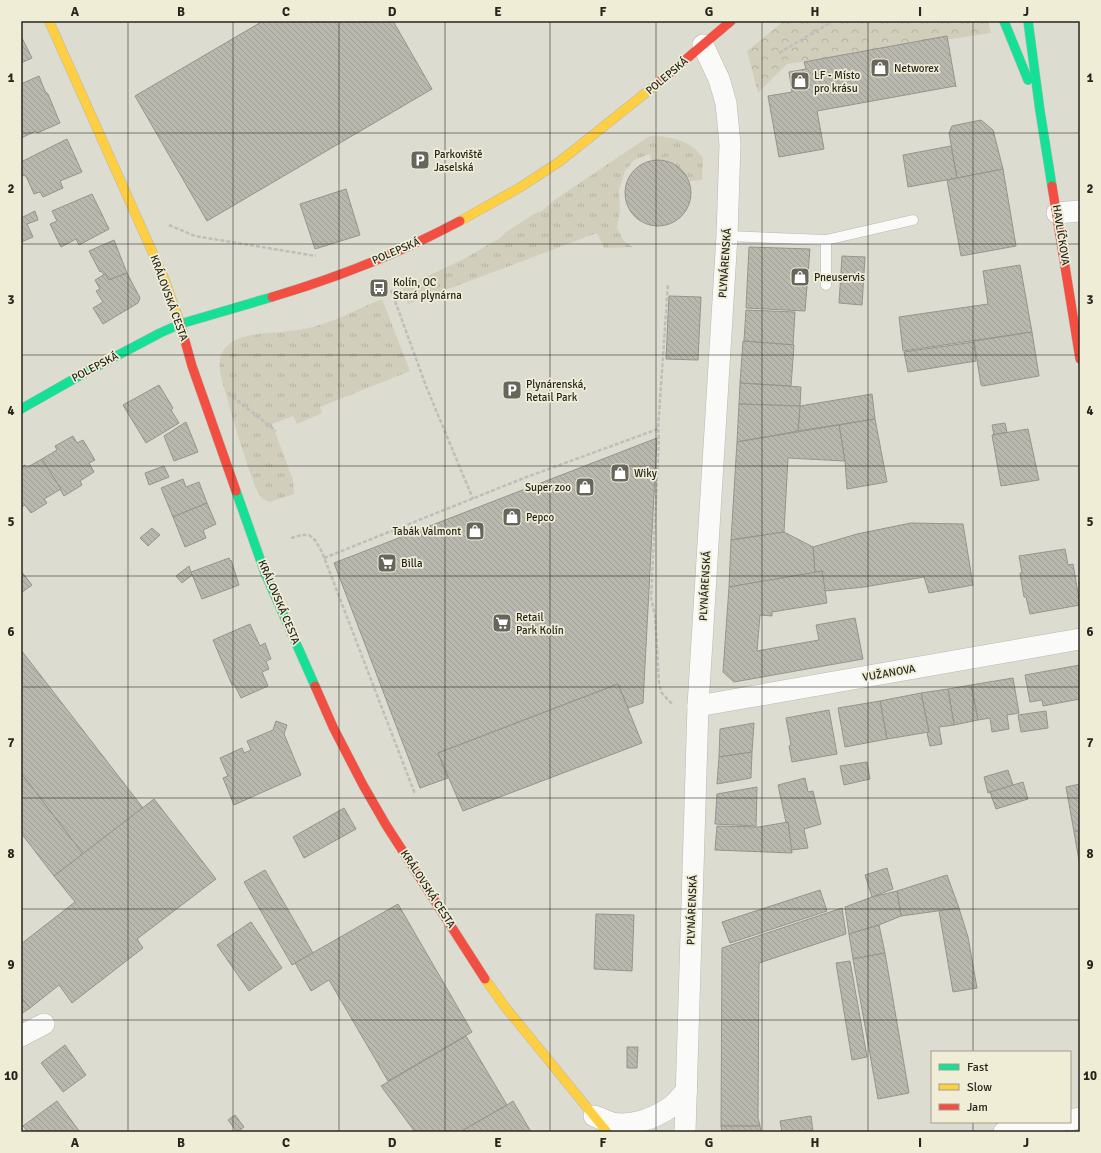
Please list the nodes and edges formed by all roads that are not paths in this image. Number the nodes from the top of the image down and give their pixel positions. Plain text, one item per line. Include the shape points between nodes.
1 (49, 21) edge
2 (731, 21) edge
3 (1004, 21) edge
4 (1028, 21) edge
5 (1036, 21) edge
6 (1021, 36) dead end
7 (702, 45) junction
8 (1040, 111) junction
9 (1080, 211) edge
10 (1057, 213) junction
11 (913, 220) dead end
12 (727, 236) junction
13 (826, 240) junction
14 (826, 285) dead end
15 (180, 324) junction
16 (1080, 359) edge
17 (21, 409) edge
18 (1080, 639) edge
19 (698, 706) junction
20 (44, 1024) dead end
21 (21, 1036) edge
22 (686, 1090) junction
23 (1054, 1123) edge
24 (600, 1124) edge
25 (685, 1132) edge
26 (1004, 1132) edge

1 - 15 street, KRÁLOVSKÁ CESTA via 164,278
2 - 7 street, POLEPSKÁ
3 - 8 street
4 - 8 street, HAVLÍČKOVA
5 - 8 street
6 - 8 street, HAVLÍČKOVA
7 - 12 street, PLYNÁRENSKÁ via 726,103 730,144
7 - 15 street, POLEPSKÁ via 559,162 519,188 428,238 300,289
8 - 10 street, HAVLÍČKOVA
9 - 10 street
10 - 16 street, HAVLÍČKOVA
11 - 13 lane
12 - 13 lane
12 - 19 street, PLYNÁRENSKÁ
13 - 14 lane
15 - 17 street, POLEPSKÁ
15 - 24 street, KRÁLOVSKÁ CESTA via 192,366 265,573 333,727 363,785 484,978
18 - 19 street, VUŽANOVA
19 - 22 street, PLYNÁRENSKÁ
20 - 21 street
22 - 24 street via 672,1106 656,1116 624,1124
22 - 25 street, PLYNÁRENSKÁ
23 - 26 street

